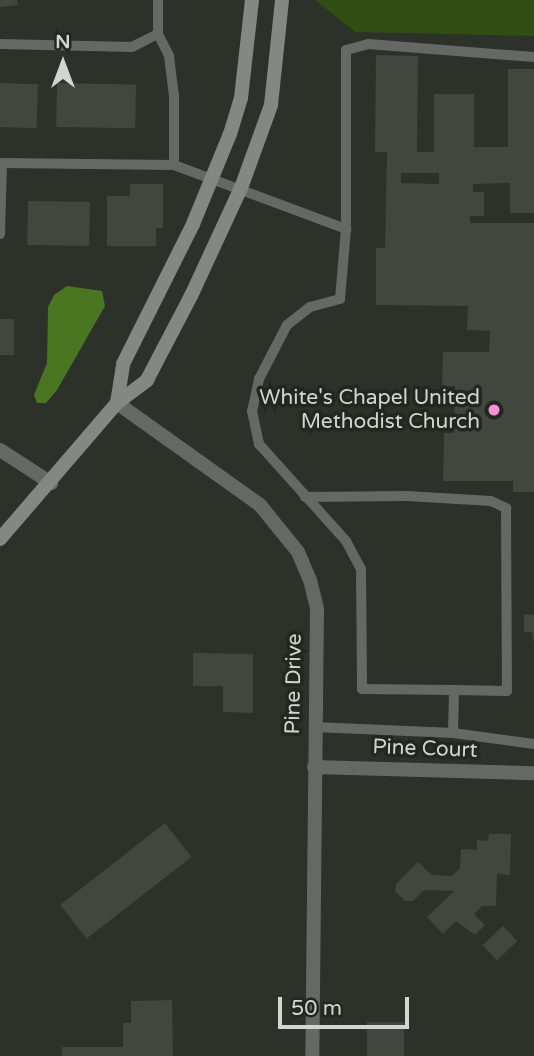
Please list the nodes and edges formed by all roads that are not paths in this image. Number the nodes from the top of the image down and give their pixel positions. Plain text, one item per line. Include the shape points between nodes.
1 (158, 0) edge
2 (252, 0) edge
3 (282, 0) edge
4 (158, 34) junction
5 (0, 44) edge
6 (534, 57) edge
7 (174, 165) junction
8 (214, 177) junction
9 (241, 188) junction
10 (346, 229) junction
11 (1, 234) edge
12 (117, 403) junction
13 (0, 450) edge
14 (51, 483) junction
15 (305, 497) junction
16 (0, 540) edge
17 (454, 691) junction
18 (315, 727) junction
19 (453, 733) junction
20 (534, 744) edge
21 (314, 767) junction
22 (534, 773) edge
23 (312, 1056) edge

1 - 4 lane
2 - 8 main road via 241,98
3 - 9 main road via 271,104
4 - 5 lane via 132,47
4 - 7 lane via 169,57
6 - 10 lane via 368,44 346,50
7 - 8 lane
7 - 11 lane via 2,163
8 - 9 lane
8 - 12 main road via 123,364
9 - 10 lane
9 - 12 main road via 147,380
10 - 15 lane via 340,299 310,307 287,325 259,379 252,411 259,444
12 - 14 main road
12 - 18 street, Pine Drive via 260,505 298,552 317,609
13 - 14 street
14 - 16 main road
15 - 17 lane via 346,541 361,569 362,689
15 - 17 lane via 407,496 491,501 506,508 508,691
17 - 19 lane
18 - 19 lane
18 - 21 street, Pine Drive
19 - 20 lane
21 - 22 street, Pine Court
21 - 23 street, Pine Drive

